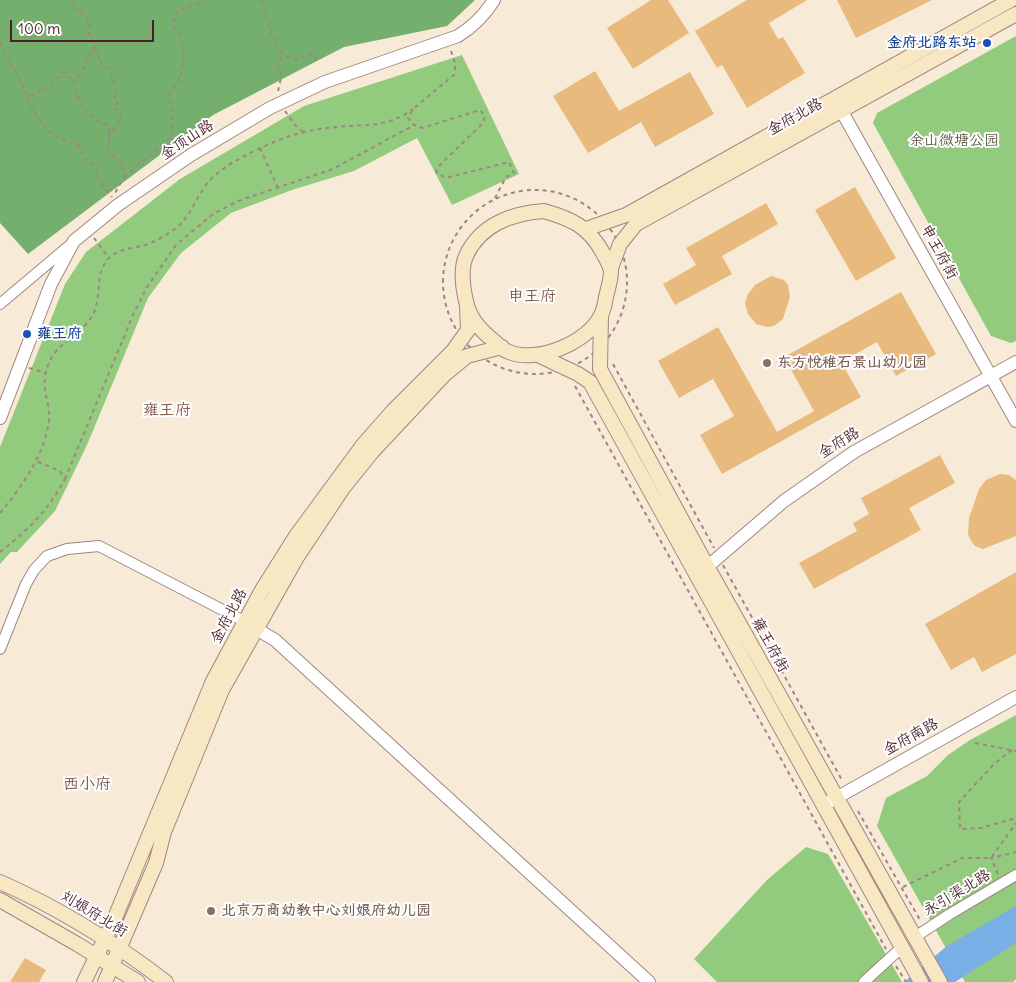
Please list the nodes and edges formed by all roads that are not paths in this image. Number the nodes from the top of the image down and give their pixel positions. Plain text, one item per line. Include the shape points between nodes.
1 (494, 0) edge
2 (1011, 0) edge
3 (1016, 14) edge
4 (838, 104) junction
5 (586, 229) junction
6 (74, 241) junction
7 (611, 268) junction
8 (0, 304) edge
9 (467, 308) junction
10 (601, 316) junction
11 (502, 347) junction
12 (538, 355) junction
13 (1016, 362) edge
14 (990, 376) junction
15 (0, 418) edge
16 (1016, 421) edge
17 (707, 566) junction
18 (696, 576) junction
19 (250, 624) junction
20 (0, 649) edge
21 (1016, 697) edge
22 (842, 795) junction
23 (822, 806) junction
24 (1016, 875) edge
25 (0, 882) edge
26 (0, 900) edge
27 (919, 937) junction
28 (105, 940) junction
29 (121, 949) junction
30 (897, 955) junction
31 (97, 956) junction
32 (113, 965) junction
33 (84, 982) edge
34 (105, 982) edge
35 (138, 982) edge
36 (166, 982) edge
37 (649, 982) edge
38 (864, 982) edge
39 (921, 982) edge
40 (940, 982) edge

1 - 6 street, 金顶山路 via 472,28 448,40 279,98 118,205
2 - 4 main road, 金府北路
3 - 4 main road, 金府北路
4 - 5 main road, 金府北路 via 626,215
4 - 7 main road, 金府北路 via 636,224 620,244
4 - 14 street, 申王府街
5 - 7 main road
5 - 9 main road via 573,221 544,212 512,216 495,224 479,237 465,257 463,274
6 - 8 street
6 - 15 street, 金顶山路 via 51,284
7 - 10 main road
9 - 11 main road via 481,331
9 - 19 main road, 金府北路 via 468,330 453,351 387,418 335,482 296,536
10 - 12 main road via 584,336 564,347
10 - 17 main road, 雍王府街 via 606,349 600,369
11 - 12 main road via 509,353
11 - 19 main road, 金府北路 via 467,356 445,374 372,452 343,488
12 - 18 main road, 雍王府街 via 590,382
13 - 14 street, 金府路
14 - 16 street, 申王府街
14 - 17 street, 金府路 via 854,452 784,501
17 - 18 street, 金府路
17 - 22 main road, 雍王府街
18 - 23 main road, 雍王府街
19 - 20 street via 98,546 66,549 47,556 34,570
19 - 28 main road, 金府北路 via 213,681
19 - 29 main road, 金府北路 via 164,832 156,864
19 - 37 street via 275,640
21 - 22 street, 金府南路
22 - 23 street, 金府南路
22 - 27 main road, 雍王府街
23 - 30 main road, 雍王府街
24 - 27 street, 永引渠北路
25 - 28 main road, 刘娘府北街
26 - 31 main road
27 - 40 main road, 雍王府街
28 - 29 main road, 刘娘府北街
28 - 31 main road, 金府北路
29 - 32 main road, 金府北路
29 - 36 main road, 刘娘府北街
30 - 38 street
30 - 39 main road, 雍王府街
31 - 32 main road
31 - 33 main road, 金府北路
32 - 34 main road, 金府北路
32 - 35 main road

